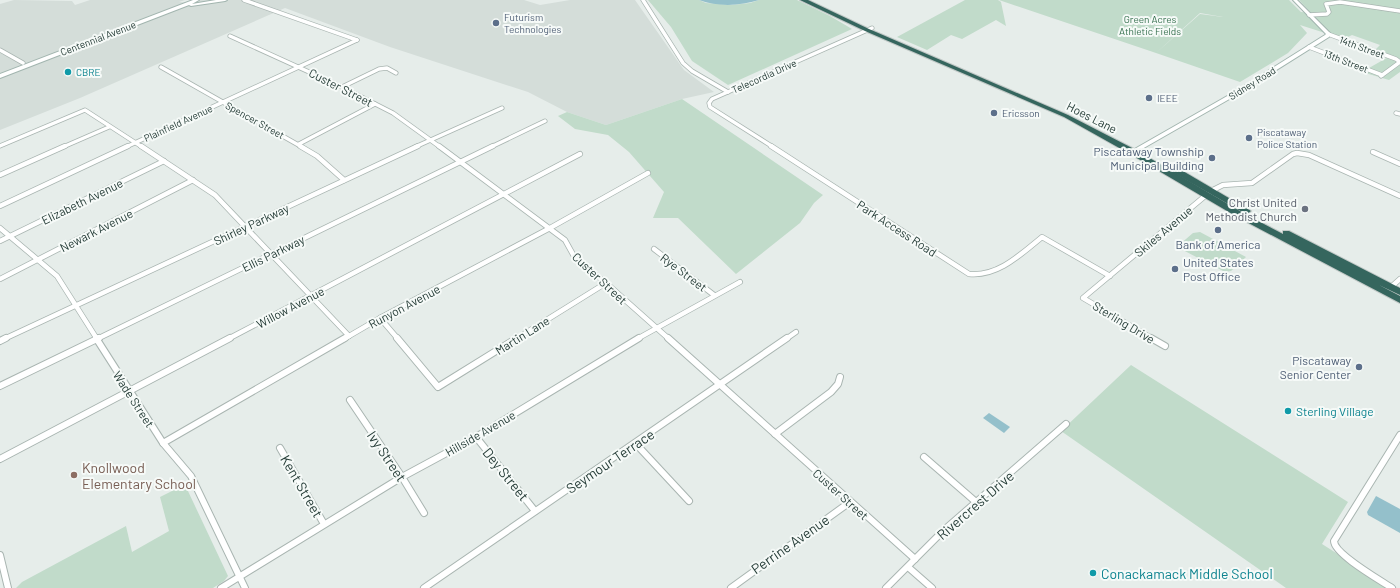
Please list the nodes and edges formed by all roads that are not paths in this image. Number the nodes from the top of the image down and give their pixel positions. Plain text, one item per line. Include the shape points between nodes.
1 (188, 0) edge
2 (197, 0) edge
3 (225, 0) edge
4 (244, 0) edge
5 (643, 0) edge
6 (803, 0) edge
7 (813, 0) edge
8 (1294, 0) edge
9 (175, 8) junction
10 (1400, 11) edge
11 (1309, 15) junction
12 (870, 29) junction
13 (1328, 34) junction
14 (230, 36) dead end
15 (1309, 47) junction
16 (0, 50) edge
17 (23, 63) junction
18 (161, 67) dead end
19 (300, 67) junction
20 (0, 72) edge
21 (396, 73) dead end
22 (1382, 75) joint
23 (0, 77) edge
24 (342, 87) junction
25 (728, 92) junction
26 (223, 102) junction
27 (375, 104) junction
28 (502, 108) dead end
29 (545, 121) dead end
30 (109, 126) junction
31 (432, 140) junction
32 (135, 143) junction
33 (299, 144) junction
34 (0, 146) edge
35 (1136, 151) junction
36 (1373, 152) dead end
37 (580, 154) dead end
38 (164, 162) junction
39 (460, 162) junction
40 (1400, 164) edge
41 (648, 173) dead end
42 (0, 175) edge
43 (193, 180) junction
44 (344, 180) junction
45 (1208, 193) junction
46 (504, 194) junction
47 (1400, 196) edge
48 (0, 206) edge
49 (246, 227) junction
50 (0, 228) edge
51 (550, 228) junction
52 (10, 237) junction
53 (0, 242) edge
54 (654, 249) dead end
55 (271, 254) junction
56 (38, 260) junction
57 (1110, 276) junction
58 (0, 279) edge
59 (1400, 279) edge
60 (740, 282) dead end
61 (606, 283) junction
62 (1391, 287) junction
63 (1400, 292) edge
64 (714, 295) junction
65 (311, 296) junction
66 (1083, 298) joint
67 (1400, 300) edge
68 (75, 306) junction
69 (380, 318) junction
70 (655, 328) junction
71 (796, 332) dead end
72 (349, 336) junction
73 (96, 339) junction
74 (0, 340) edge
75 (1165, 346) dead end
76 (840, 377) dead end
77 (720, 384) junction
78 (0, 386) edge
79 (129, 391) junction
80 (350, 400) dead end
81 (1066, 424) dead end
82 (775, 434) junction
83 (1400, 435) edge
84 (476, 437) junction
85 (163, 443) junction
86 (636, 444) junction
87 (280, 448) dead end
88 (924, 457) dead end
89 (0, 459) edge
90 (402, 477) junction
91 (689, 501) dead end
92 (850, 502) junction
93 (976, 502) junction
94 (535, 511) junction
95 (424, 513) dead end
96 (324, 524) junction
97 (0, 555) edge
98 (915, 560) junction
99 (908, 567) junction
100 (239, 577) junction
101 (8, 588) edge
102 (221, 588) edge
103 (245, 588) edge
104 (424, 588) edge
105 (731, 588) edge
106 (886, 588) edge
107 (932, 588) edge
108 (1392, 588) edge

1 - 17 main road, Centennial Avenue
2 - 9 main road, Centennial Avenue
3 - 9 main road
4 - 19 street, Plainfield Avenue via 357,40
5 - 25 street, Telecordia Drive via 683,63
6 - 12 highway, Hoes Lane
7 - 12 highway, Hoes Lane
8 - 11 main road
9 - 23 main road, Centennial Avenue via 13,71 6,78
10 - 11 street via 1337,2 1326,4 1328,13
11 - 13 main road
12 - 25 street, Telecordia Drive
12 - 35 highway, Hoes Lane via 1066,116
13 - 15 main road, Sidney Road
13 - 22 street, 14th Street via 1396,59 1400,63
14 - 19 street, Custer Street
15 - 22 street, 13th Street
15 - 35 main road, Sidney Road
16 - 17 street
17 - 20 main road, Centennial Avenue
18 - 26 street, Spencer Street
19 - 24 street, Custer Street
19 - 26 street, Plainfield Avenue
21 - 24 street via 387,68 379,69
24 - 27 street, Custer Street
25 - 57 street, Park Access Road via 712,99 710,107 966,272 980,276 996,270 1042,237
26 - 32 street, Plainfield Avenue
26 - 33 street, Spencer Street
27 - 31 street, Custer Street via 393,113
27 - 33 street
28 - 31 street, Shirley Parkway
29 - 39 street, Ellis Parkway
30 - 32 street
30 - 34 street via 85,110
30 - 42 street
31 - 39 street, Custer Street
31 - 44 street, Shirley Parkway
32 - 38 street
32 - 48 street, Plainfield Avenue
33 - 44 street, Spencer Street via 318,156
35 - 45 highway, Hoes Lane
36 - 40 street
37 - 46 street, Willow Avenue
38 - 43 street
38 - 52 street, Elizabeth Avenue
39 - 46 street, Custer Street
39 - 55 street, Ellis Parkway
41 - 51 street, Runyon Avenue
43 - 49 street via 215,195
43 - 56 street, Newark Avenue
44 - 49 street, Shirley Parkway
45 - 47 street, Skiles Avenue via 1223,185 1252,183 1297,152
45 - 57 street, Skiles Avenue
45 - 62 highway, Hoes Lane
45 - 67 highway, Hoes Lane
46 - 51 street, Custer Street
46 - 65 street, Willow Avenue
49 - 55 street
49 - 68 street, Shirley Parkway
50 - 52 street, Wade Street
51 - 61 street, Custer Street via 565,240 575,258
51 - 69 street, Runyon Avenue
52 - 53 street, Elizabeth Avenue
52 - 56 street, Wade Street
54 - 64 street, Rye Street
55 - 65 street
55 - 73 street, Ellis Parkway
56 - 58 street, Newark Avenue
56 - 68 street, Wade Street via 57,276
57 - 66 street, Skiles Avenue
59 - 62 street
60 - 64 street, Hillside Avenue
61 - 69 street, Martin Lane via 438,387
61 - 70 street, Custer Street
62 - 63 highway, Hoes Lane
64 - 70 street, Hillside Avenue
65 - 72 street
65 - 79 street, Willow Avenue
66 - 75 street, Sterling Drive
68 - 73 street, Wade Street
68 - 74 street, Shirley Parkway
69 - 72 street, Runyon Avenue
70 - 77 street, Custer Street
70 - 84 street, Hillside Avenue
71 - 77 street, Seymour Terrace
72 - 85 street, Runyon Avenue
73 - 78 street, Ellis Parkway
73 - 79 street, Wade Street
76 - 82 street via 831,392
77 - 82 street, Custer Street
77 - 86 street, Seymour Terrace
79 - 85 street, Wade Street
79 - 89 street, Willow Avenue
80 - 90 street, Ivy Street
81 - 93 street, Rivercrest Drive
82 - 92 street, Custer Street
83 - 108 street via 1334,541 1336,548 1344,556
84 - 90 street, Hillside Avenue
84 - 94 street, Dey Street
85 - 100 street, Wade Street via 191,476
86 - 91 street
86 - 94 street, Seymour Terrace
87 - 96 street, Kent Street
88 - 93 street
90 - 95 street, Ivy Street
90 - 96 street, Hillside Avenue
92 - 98 street, Custer Street
92 - 105 street, Perrine Avenue
93 - 98 street, Rivercrest Drive
94 - 104 street, Seymour Terrace
96 - 100 street, Hillside Avenue
97 - 101 street
98 - 99 street, Rivercrest Drive
99 - 106 street, Rivercrest Drive
99 - 107 street
100 - 102 street, Hillside Avenue
100 - 103 street, Wade Street

